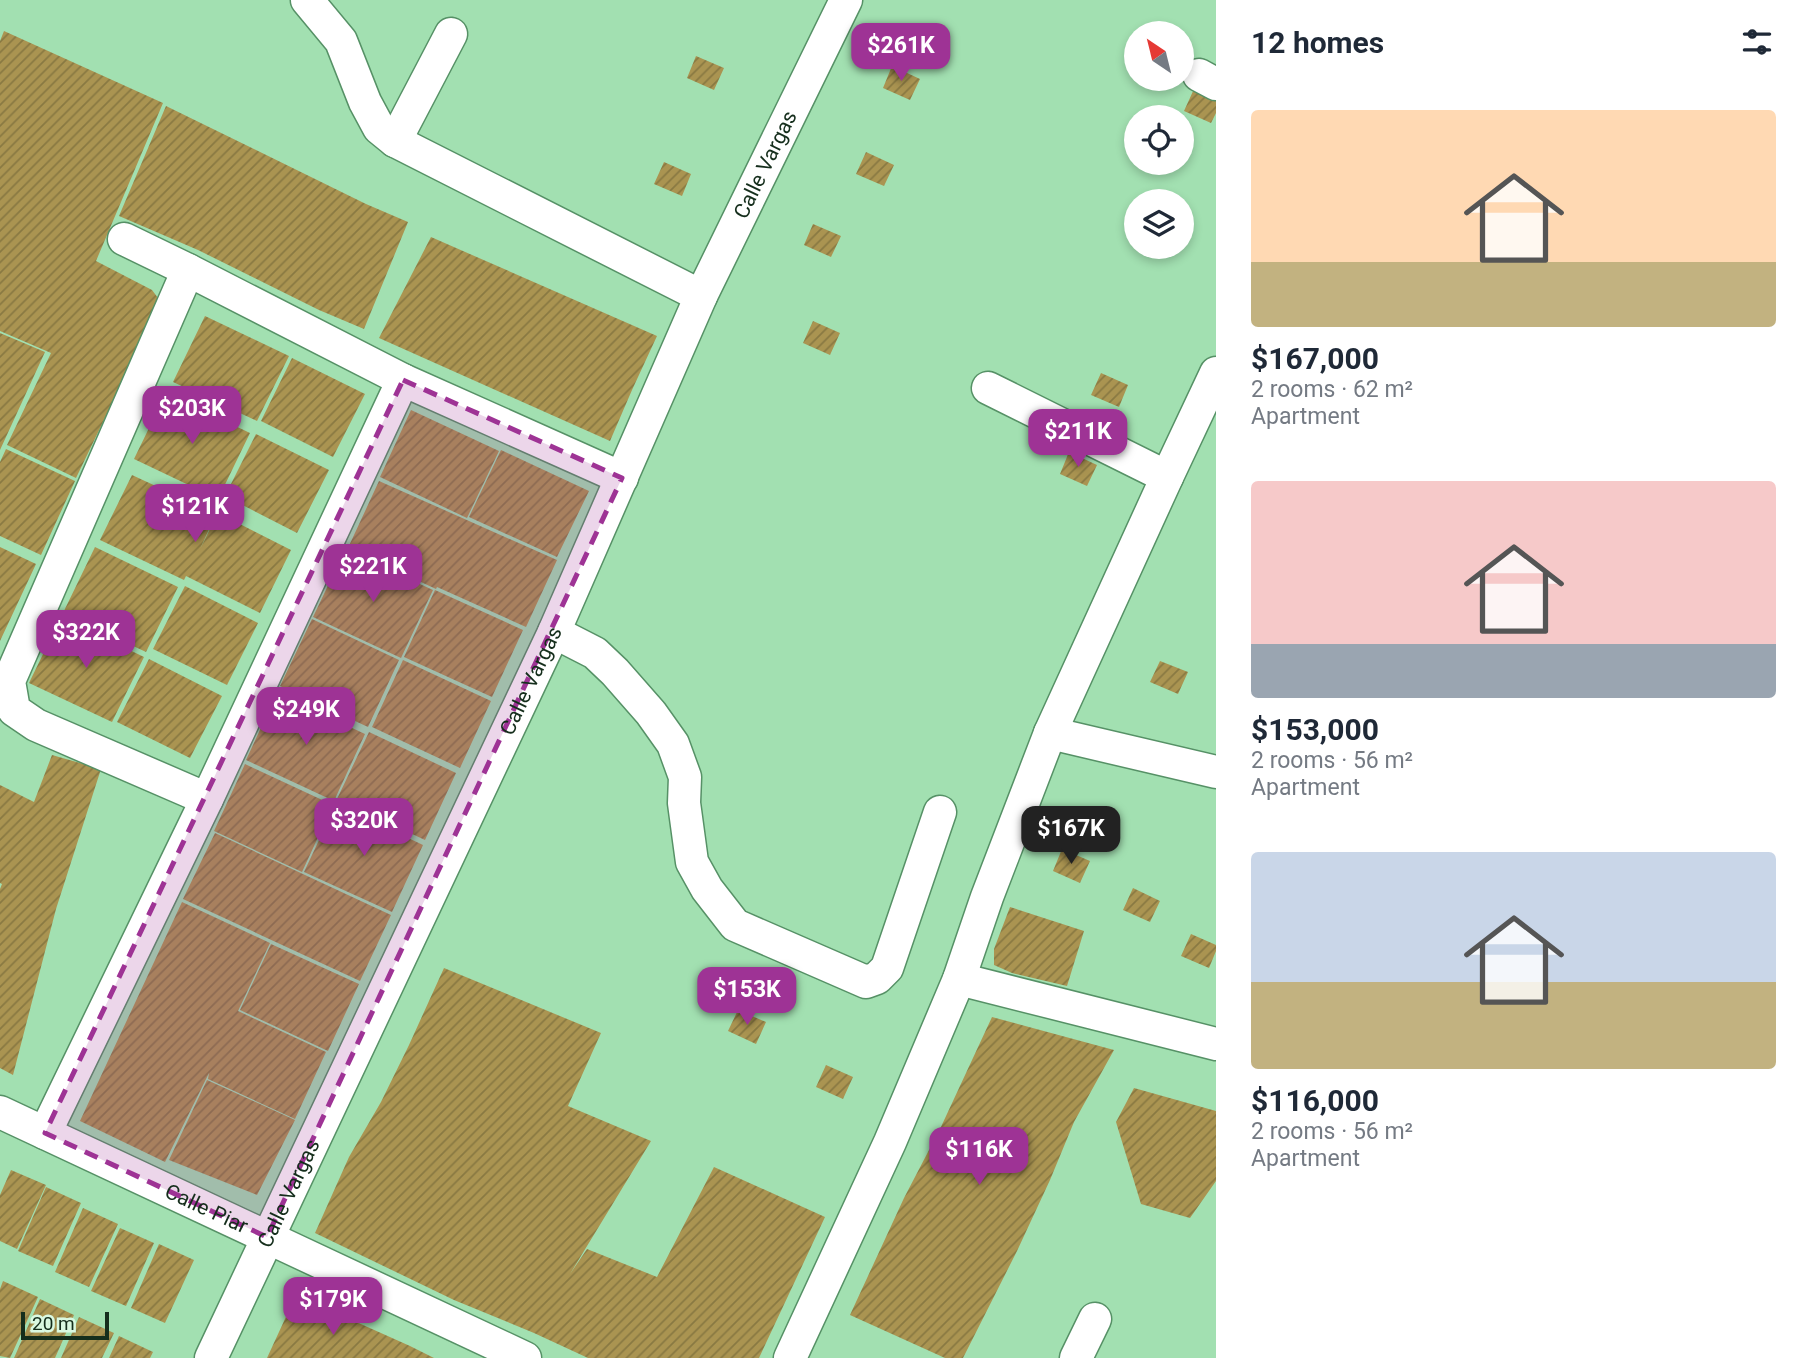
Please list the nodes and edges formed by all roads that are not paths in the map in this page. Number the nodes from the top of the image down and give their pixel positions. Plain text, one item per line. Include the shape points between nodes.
1 (307, 0) edge
2 (846, 0) edge
3 (451, 34) dead end
4 (395, 141) junction
5 (124, 239) dead end
6 (188, 270) junction
7 (701, 296) junction
8 (1216, 373) edge
9 (403, 380) junction
10 (988, 388) dead end
11 (1167, 477) junction
12 (622, 478) junction
13 (554, 632) junction
14 (1050, 733) junction
15 (1216, 772) edge
16 (207, 799) junction
17 (940, 812) dead end
18 (959, 979) junction
19 (1216, 1044) edge
20 (0, 1112) edge
21 (45, 1133) junction
22 (267, 1237) junction
23 (1095, 1319) dead end
24 (211, 1358) edge
25 (525, 1358) edge
26 (790, 1358) edge
27 (1076, 1358) edge

1 - 4 street via 341,41 379,128
2 - 7 street, Calle Vargas
3 - 4 street
4 - 7 street
5 - 6 street
6 - 9 street
6 - 16 street via 9,681 14,710 36,725
7 - 12 street, Calle Vargas
8 - 11 street
9 - 12 street
9 - 16 street
10 - 11 street
11 - 14 street
12 - 13 street, Calle Vargas
13 - 17 street via 602,659 673,744 685,777 692,862 735,925 866,982 877,978 887,968
13 - 22 street, Calle Vargas
14 - 15 street
14 - 18 street
16 - 21 street
18 - 19 street
18 - 26 street
20 - 21 street, Calle Piar
21 - 22 street, Calle Piar
22 - 24 street, Calle Vargas
22 - 25 street, Calle Piar
23 - 27 street

